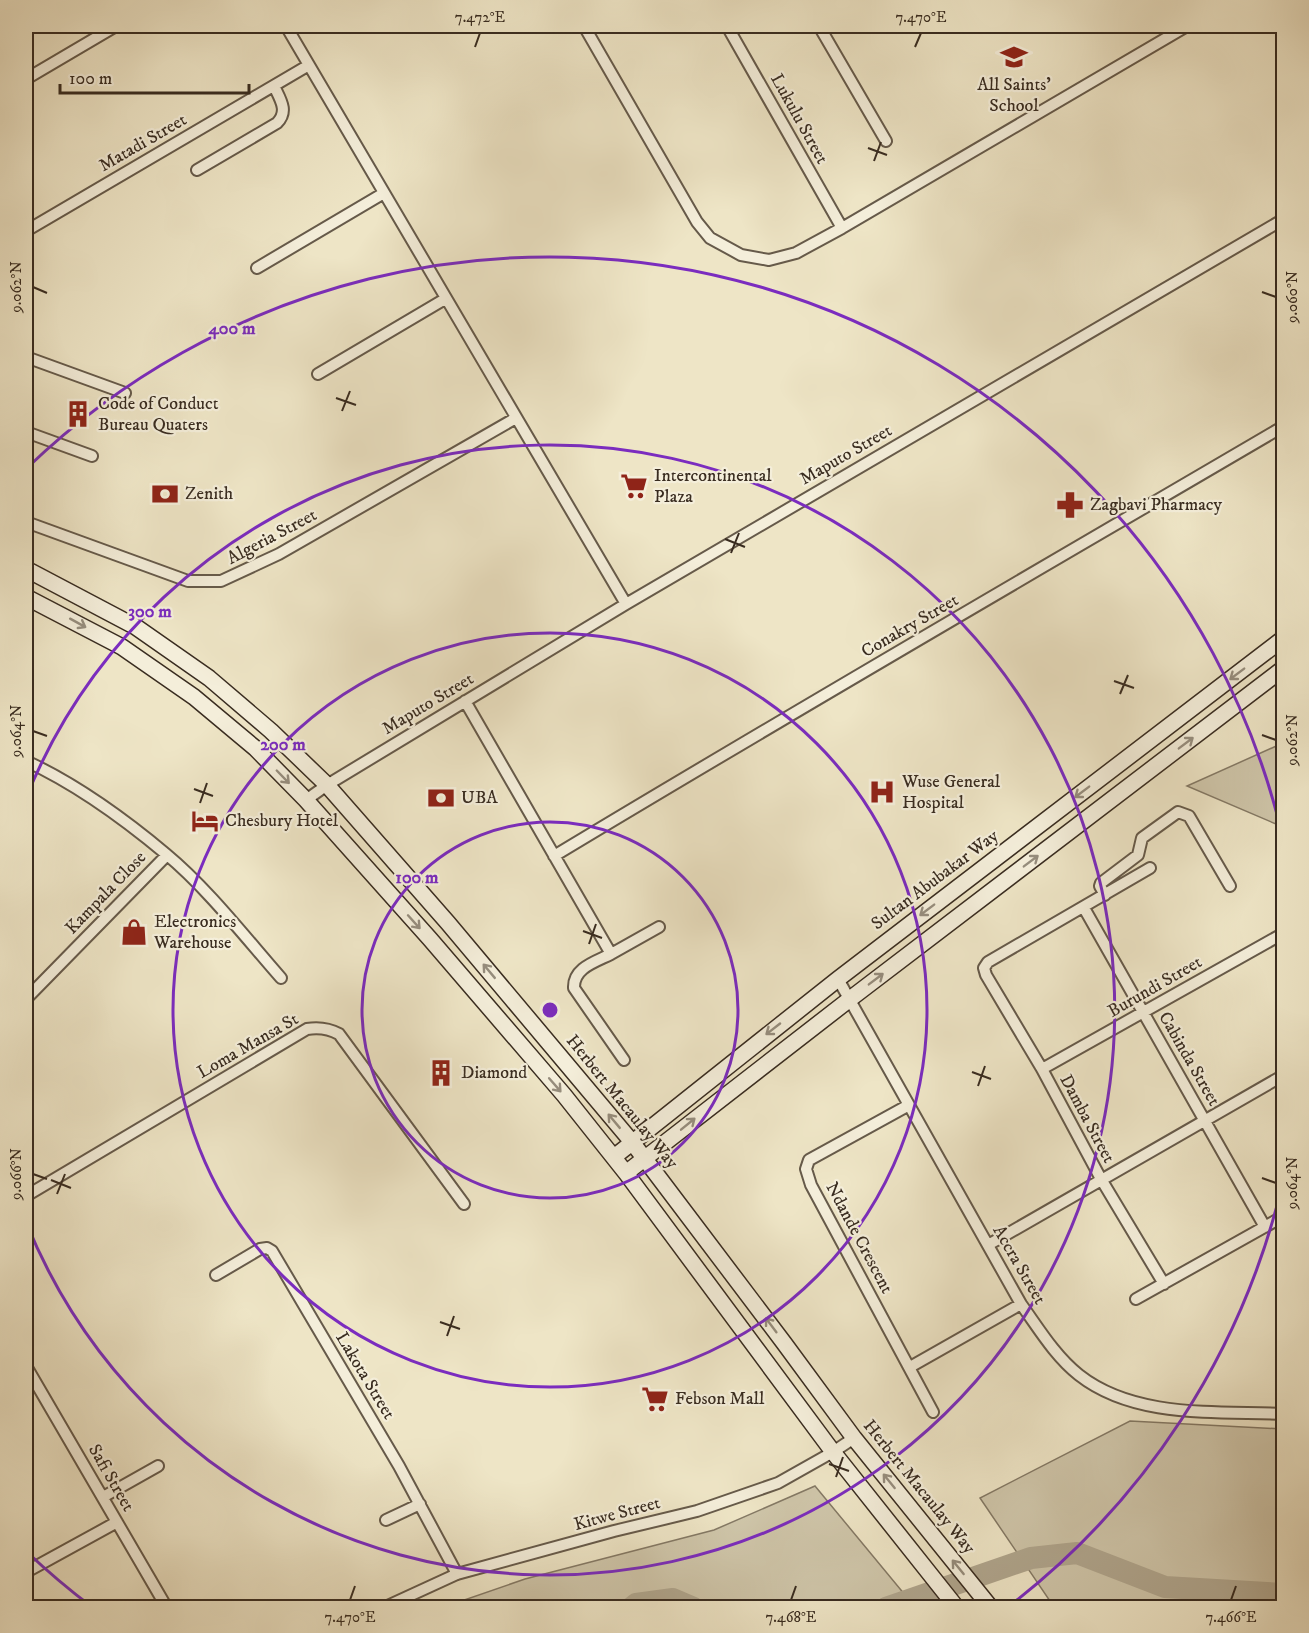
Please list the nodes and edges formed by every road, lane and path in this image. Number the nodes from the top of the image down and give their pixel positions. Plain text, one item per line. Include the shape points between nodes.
1 (116, 26) edge
2 (286, 26) edge
3 (584, 26) edge
4 (727, 26) edge
5 (819, 26) edge
6 (1187, 26) edge
7 (309, 65) junction
8 (26, 79) edge
9 (274, 86) junction
10 (886, 141) dead end
11 (197, 170) dead end
12 (384, 193) junction
13 (1284, 219) edge
14 (842, 228) junction
15 (26, 231) edge
16 (257, 268) dead end
17 (446, 299) junction
18 (26, 357) edge
19 (318, 374) dead end
20 (125, 393) dead end
21 (516, 418) junction
22 (1284, 426) edge
23 (26, 432) edge
24 (92, 456) dead end
25 (26, 522) edge
26 (26, 569) edge
27 (26, 597) edge
28 (626, 604) junction
29 (1284, 638) edge
30 (1284, 668) edge
31 (465, 701) junction
32 (26, 760) edge
33 (327, 785) junction
34 (306, 800) junction
35 (167, 855) junction
36 (554, 855) junction
37 (1150, 868) dead end
38 (1230, 886) dead end
39 (1106, 895) junction
40 (1084, 908) junction
41 (659, 927) dead end
42 (1284, 933) edge
43 (611, 954) junction
44 (281, 978) dead end
45 (838, 979) junction
46 (26, 999) edge
47 (850, 999) junction
48 (1143, 1013) junction
49 (624, 1060) dead end
50 (1042, 1070) junction
51 (1284, 1075) edge
52 (909, 1105) junction
53 (1204, 1119) junction
54 (632, 1142) junction
55 (614, 1157) junction
56 (645, 1158) junction
57 (626, 1173) junction
58 (1101, 1179) junction
59 (26, 1196) edge
60 (464, 1204) dead end
61 (1284, 1216) edge
62 (1265, 1227) junction
63 (988, 1245) junction
64 (216, 1275) dead end
65 (1164, 1284) junction
66 (1136, 1299) dead end
67 (1021, 1304) junction
68 (26, 1366) edge
69 (910, 1367) junction
70 (29, 1380) edge
71 (933, 1412) dead end
72 (1284, 1414) edge
73 (854, 1438) junction
74 (832, 1452) junction
75 (158, 1466) dead end
76 (103, 1497) junction
77 (420, 1504) junction
78 (386, 1520) dead end
79 (117, 1522) junction
80 (26, 1572) edge
81 (457, 1574) junction
82 (167, 1608) edge
83 (383, 1608) edge
84 (957, 1608) edge
85 (991, 1608) edge

1 - 8 street
2 - 7 street
3 - 14 street via 710,238 741,255 769,260 796,253
4 - 14 street, Lukulu Street
5 - 10 street
6 - 14 street
7 - 9 street, Matadi Street
7 - 12 street
9 - 11 street via 284,108 277,123
9 - 15 street, Matadi Street
12 - 16 street
12 - 17 street
13 - 28 street, Maputo Street
17 - 19 street
17 - 21 street
18 - 20 street
21 - 25 street, Algeria Street via 279,554 221,581 188,581
21 - 28 street
22 - 36 street, Conakry Street
23 - 24 street
26 - 33 main road, Herbert Macaulay Way via 136,627 209,678 271,730
27 -> 34 main road via 122,647 194,697 255,748
28 - 31 street, Maputo Street
29 -> 45 main road, Sultan Abubakar Way
47 -> 30 main road
31 - 33 street, Maputo Street
31 - 36 street
32 - 35 street, Kampala Close via 54,774
33 - 34 street, Maputo Street
54 -> 33 main road, Herbert Macaulay Way
34 -> 55 main road via 430,939
35 - 44 street via 224,912
35 - 46 street, Kampala Close
36 - 43 street
37 - 39 street
38 - 39 street via 1189,816 1178,812 1142,838 1138,855 1101,883
39 - 40 street
40 - 48 street, Cabinda Street
40 - 50 street, Damba Street via 988,962 984,968
41 - 43 street
42 - 48 street, Burundi Street
43 - 49 street via 581,970 574,988
45 - 47 street, Accra Street
45 -> 54 main road, Sultan Abubakar Way
47 - 52 street, Accra Street
56 -> 47 main road
48 - 50 street, Burundi Street
48 - 53 street, Cabinda Street
50 - 58 street, Damba Street
51 - 53 street
52 - 63 street, Accra Street
52 - 69 street, Ndande Crescent via 809,1160 806,1169 811,1185
53 - 58 street
53 - 62 street, Cabinda Street
54 - 55 main road, Sultan Abubakar Way
54 - 56 main road, Herbert Macaulay Way
55 - 57 main road
56 - 57 main road
73 -> 56 main road, Herbert Macaulay Way
57 - 74 main road
58 - 63 street
58 - 65 street, Damba Street
59 - 60 street, Loma Mansa St via 307,1029 319,1028 339,1034
61 - 62 street
62 - 65 street
63 - 67 street, Accra Street
64 - 77 street, Lakota Street via 260,1249 272,1251
65 - 66 street
67 - 69 street
67 - 72 street, Accra Street via 1056,1353 1080,1376 1114,1395 1151,1406 1185,1410
68 - 70 street, Safi Street
69 - 71 street, Ndande Crescent
70 - 76 street, Safi Street
73 - 74 street, Kitwe Street
85 -> 73 main road, Herbert Macaulay Way
74 - 81 street, Kitwe Street via 777,1483 697,1511
74 - 84 main road
75 - 76 street
76 - 79 street, Safi Street
77 - 78 street
77 - 81 street, Lakota Street
79 - 80 street
79 - 82 street, Safi Street
81 - 83 street, Kitwe Street

